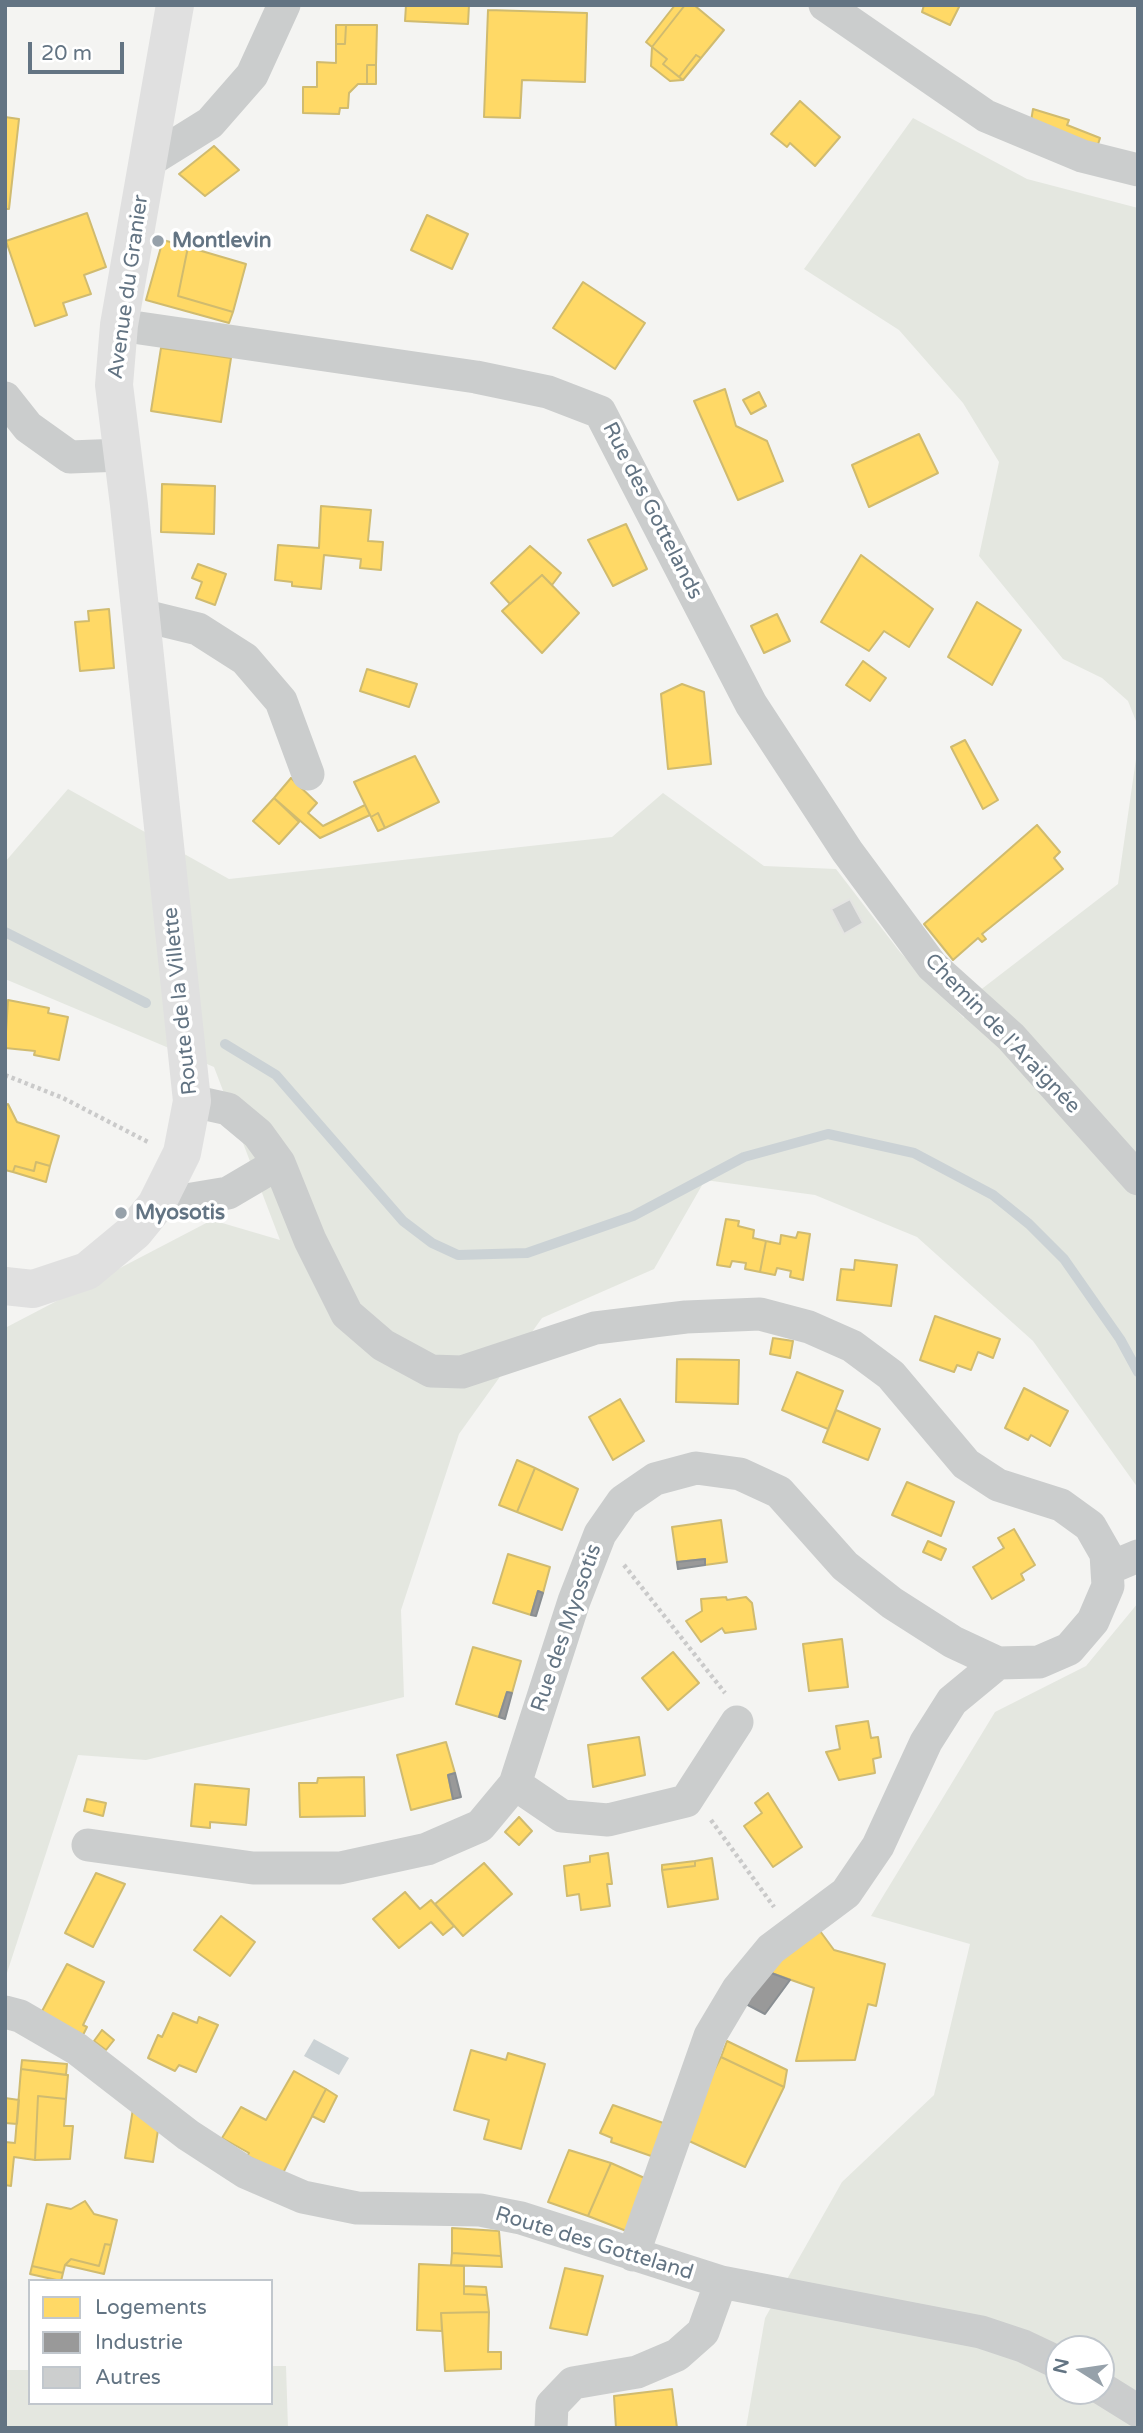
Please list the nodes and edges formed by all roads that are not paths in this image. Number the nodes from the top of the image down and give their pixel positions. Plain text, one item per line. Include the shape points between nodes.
1 (175, 5) edge
2 (285, 5) edge
3 (825, 5) edge
4 (149, 161) junction
5 (1138, 170) edge
6 (119, 325) junction
7 (5, 398) edge
8 (122, 455) junction
9 (141, 615) junction
10 (154, 737) joint
11 (308, 774) dead end
12 (847, 851) joint
13 (192, 1101) junction
14 (279, 1163) junction
15 (1138, 1179) edge
16 (156, 1205) junction
17 (5, 1286) edge
18 (1138, 1556) edge
19 (1107, 1569) junction
20 (998, 1663) junction
21 (737, 1722) road end
22 (515, 1784) junction
23 (88, 1845) dead end
24 (5, 2012) edge
25 (632, 2255) junction
26 (721, 2282) junction
27 (1045, 2356) edge
28 (1115, 2397) edge
29 (1138, 2411) edge
30 (551, 2428) edge

1 - 4 main road, Avenue du Granier
2 - 4 street via 252,75 210,123
3 - 5 street via 986,116 1082,156
4 - 6 main road, Avenue du Granier
6 - 8 main road, Avenue du Granier via 114,385
6 - 12 street, Rue des Gottelands via 476,377 548,392 600,412 751,704
7 - 8 street via 28,427 70,457
8 - 9 main road, Avenue du Granier
9 - 10 main road, Avenue du Granier
9 - 11 street via 198,629 245,659 281,701
10 - 13 main road, Route de la Villette
12 - 15 street, Chemin de l'Araignée via 932,966 1011,1037
13 - 14 street, Rue des Myosotis via 228,1110 257,1134
13 - 16 main road, Route de la Villette via 182,1153
14 - 16 street via 228,1193
14 - 19 street, Rue des Myosotis via 347,1314 383,1345 431,1371 462,1372 595,1328 686,1317 760,1314 809,1327 852,1346 891,1374 966,1464 998,1485 1061,1505 1090,1526 1106,1554
16 - 17 main road, Route de la Villette via 134,1232 87,1271 33,1289
18 - 19 street
19 - 20 street, Rue des Myosotis via 1108,1586 1093,1621 1069,1649 1040,1662
20 - 22 street, Rue des Myosotis via 953,1642 892,1603 845,1566 779,1492 740,1474 696,1468 655,1479 623,1501 600,1534
20 - 25 street via 953,1701 926,1742 878,1846 846,1893 771,1950 738,1989 710,2036
21 - 22 street via 686,1801 608,1820 562,1816
22 - 23 street, Rue des Myosotis via 480,1826 427,1849 340,1868 253,1868
24 - 25 street, Route des Gotteland via 77,2049 188,2135 245,2172 303,2197 357,2208 480,2210 521,2218
25 - 26 street, Route des Gotteland
26 - 27 street, Route des Gotteland via 981,2332
26 - 30 street via 703,2332 677,2355 637,2372 573,2383 552,2405
28 - 29 street

